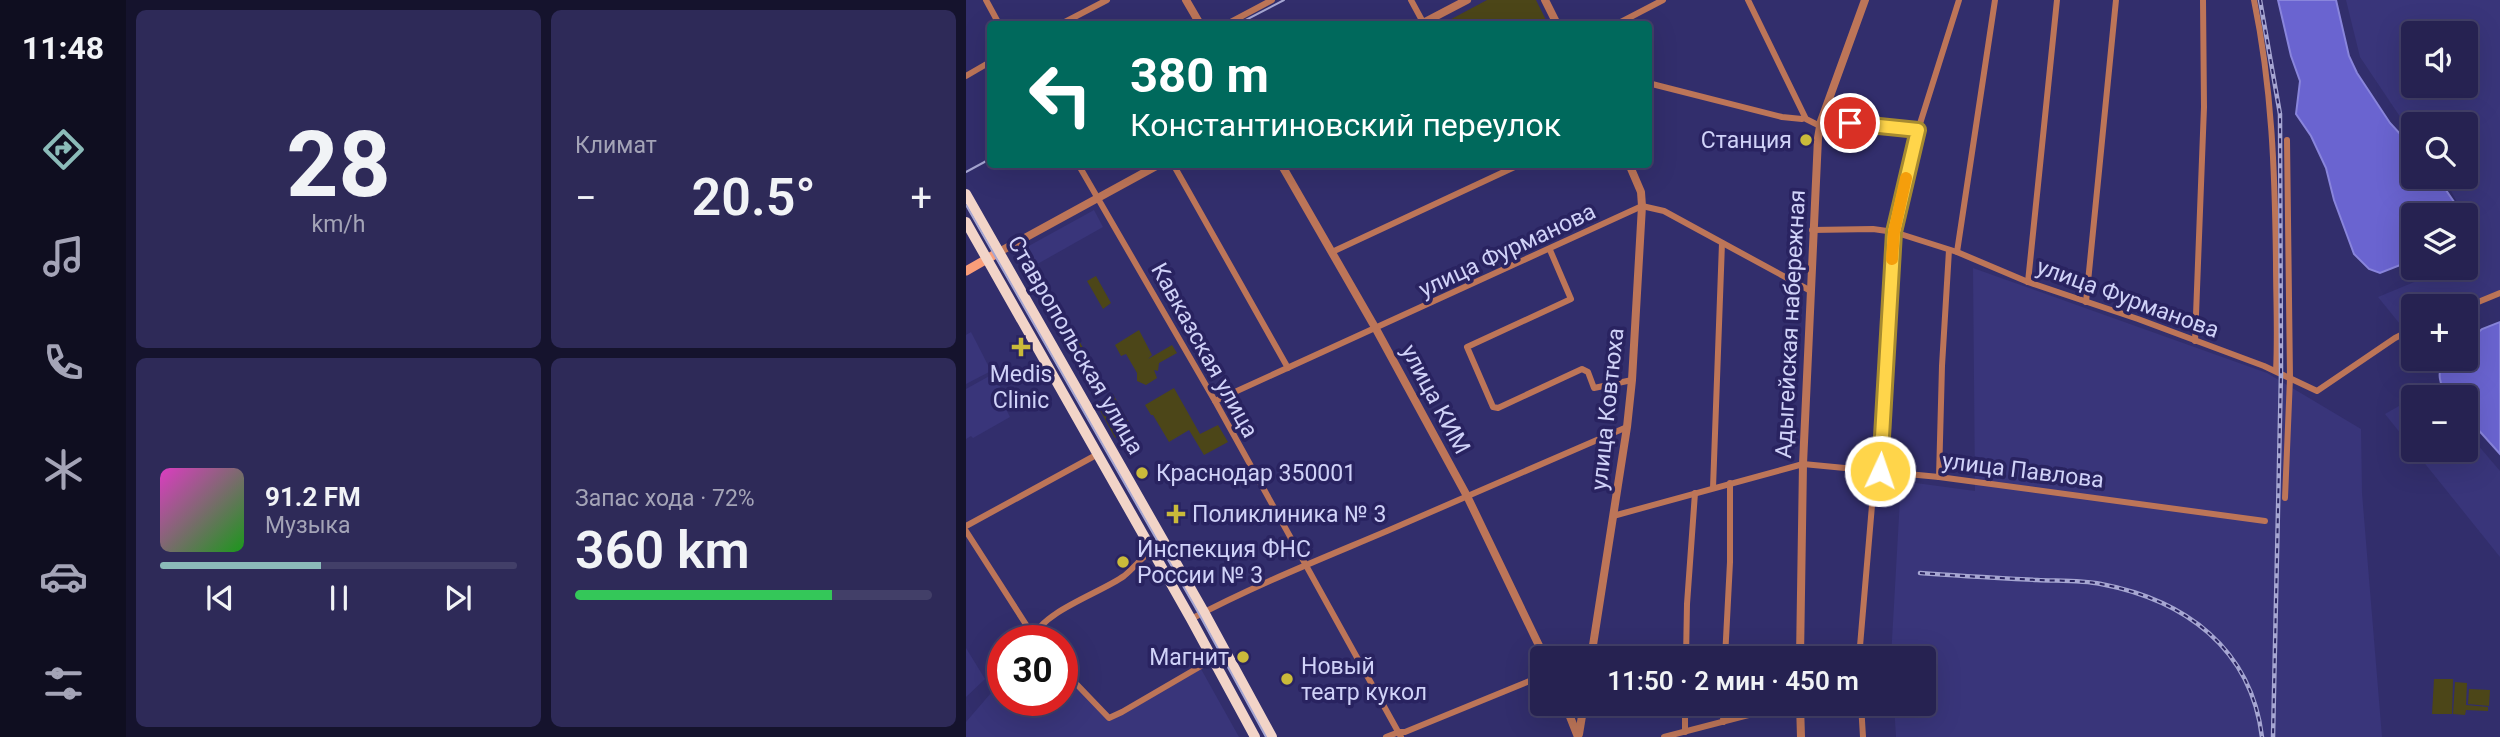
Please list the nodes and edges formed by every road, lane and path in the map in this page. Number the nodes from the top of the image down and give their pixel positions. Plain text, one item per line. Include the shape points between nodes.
1 (986, 0) edge
2 (1107, 0) edge
3 (1186, 0) edge
4 (1272, 0) edge
5 (1411, 0) edge
6 (1467, 0) edge
7 (1545, 0) edge
8 (1663, 0) edge
9 (1748, 0) edge
10 (1865, 0) edge
11 (1959, 0) edge
12 (1994, 0) edge
13 (2057, 0) edge
14 (2116, 0) edge
15 (2203, 0) edge
16 (2254, 0) edge
17 (997, 21) edge
18 (1067, 21) edge
19 (1198, 21) edge
20 (1233, 21) edge
21 (1421, 21) edge
22 (1428, 21) edge
23 (1556, 21) edge
24 (1623, 21) edge
25 (987, 64) edge
26 (966, 76) edge
27 (1652, 84) edge
28 (1802, 119) dead end
29 (1821, 123) junction
30 (1918, 130) junction
31 (2287, 140) dead end
32 (1080, 168) edge
33 (1153, 168) edge
34 (1175, 168) edge
35 (1283, 168) edge
36 (1512, 168) edge
37 (1631, 168) edge
38 (966, 194) edge
39 (1098, 198) junction
40 (1642, 206) junction
41 (966, 222) edge
42 (1812, 230) junction
43 (1894, 232) junction
44 (1722, 243) junction
45 (1550, 250) junction
46 (1949, 250) junction
47 (1332, 251) junction
48 (999, 252) junction
49 (1957, 252) junction
50 (987, 259) junction
51 (966, 271) edge
52 (2028, 282) junction
53 (1809, 290) junction
54 (2500, 293) edge
55 (2085, 302) junction
56 (2478, 302) edge
57 (1376, 329) junction
58 (2401, 335) edge
59 (2195, 341) junction
60 (1288, 368) junction
61 (2276, 371) junction
62 (2290, 378) junction
63 (1632, 380) junction
64 (1215, 401) junction
65 (1627, 427) junction
66 (1098, 454) junction
67 (1803, 464) junction
68 (1877, 470) junction
69 (1939, 477) junction
70 (1730, 483) junction
71 (1713, 488) junction
72 (1695, 493) junction
73 (1467, 496) junction
74 (2285, 498) dead end
75 (1613, 516) junction
76 (2265, 522) dead end
77 (966, 528) edge
78 (1152, 550) junction
79 (1306, 564) junction
80 (1204, 612) junction
81 (1191, 619) junction
82 (1026, 625) edge
83 (1043, 625) edge
84 (1539, 646) edge
85 (1593, 646) edge
86 (1686, 646) edge
87 (1726, 646) edge
88 (1800, 646) edge
89 (1859, 646) edge
90 (1213, 659) junction
91 (1530, 681) edge
92 (1078, 686) edge
93 (1570, 716) edge
94 (1582, 716) edge
95 (1685, 716) edge
96 (1723, 716) edge
97 (1749, 716) edge
98 (1800, 716) edge
99 (1862, 716) edge
100 (1723, 722) junction
101 (1685, 732) junction
102 (1400, 734) edge
103 (1255, 737) edge
104 (1272, 737) edge
105 (1386, 737) edge
106 (1578, 737) edge
107 (1664, 737) edge
108 (1801, 737) edge
109 (1863, 737) edge

1 - 17 street
2 - 18 street
3 - 19 street
4 - 20 street
5 - 21 street
6 - 22 street
7 - 23 street
8 - 24 street
9 - 29 street via 1806,119
10 - 29 street, Адыгейская набережная
11 - 30 street
12 - 49 street
13 - 52 street
14 - 55 street
15 - 59 street via 2204,107
16 - 61 street via 2273,130
25 - 26 street
27 - 28 street
29 - 30 street
29 - 42 street, Адыгейская набережная
30 - 43 street
31 - 62 street
32 - 39 street, Кавказская улица
33 - 39 street
34 - 60 street
35 - 47 street, улица КИМ
36 - 47 street
37 - 40 street, улица Ковтюха
38 - 48 main road, Ставропольская улица
39 - 48 street
39 - 64 street, Кавказская улица
40 - 44 street via 1664,211
40 - 45 street, улица Фурманова
40 - 63 street, улица Ковтюха
41 - 50 main road, Ставропольская улица
42 - 43 street, улица Фурманова
42 - 53 street, Адыгейская набережная
43 - 46 street, улица Фурманова
43 - 68 street
44 - 53 street
44 - 71 street
45 - 57 street, улица Фурманова
45 - 63 street via 1571,299 1467,347 1493,407 1582,369 1594,388
46 - 49 street, улица Фурманова
46 - 69 street
47 - 57 street, улица КИМ
48 - 50 main road
48 - 80 main road, Ставропольская улица
49 - 52 street, улица Фурманова
50 - 51 main road
50 - 66 main road, Ставропольская улица
52 - 55 street, улица Фурманова
53 - 67 street, Адыгейская набережная
54 - 56 street
55 - 59 street, улица Фурманова
57 - 60 street, улица Фурманова
57 - 73 street, улица КИМ
58 - 62 street, улица Фурманова via 2316,391
59 - 61 street, улица Фурманова
60 - 64 street, улица Фурманова
61 - 62 street, улица Фурманова
62 - 74 street
63 - 65 street, улица Ковтюха
64 - 79 street, Кавказская улица
65 - 73 street
65 - 75 street, улица Ковтюха
66 - 77 street
66 - 78 main road, Ставропольская улица
67 - 68 street, улица Павлова
67 - 70 street, улица Павлова
67 - 88 street, Адыгейская набережная
68 - 69 street, улица Павлова
68 - 89 street
69 - 76 street, улица Павлова
70 - 71 street, улица Павлова
70 - 87 street
71 - 72 street, улица Павлова
72 - 75 street, улица Павлова
72 - 86 street
73 - 79 street
73 - 84 street, улица КИМ
75 - 85 street, улица Ковтюха
77 - 82 street
78 - 81 main road, Ставропольская улица
78 - 83 street via 1124,575
79 - 80 street
79 - 102 street, Кавказская улица
80 - 81 street
80 - 104 main road, Ставропольская улица
81 - 90 main road, Ставропольская улица
90 - 92 street via 1109,718
90 - 103 main road, Ставропольская улица
91 - 102 street
93 - 106 street
94 - 106 street
95 - 101 street
96 - 100 street
97 - 100 street
98 - 108 street
99 - 109 street
100 - 101 street
101 - 107 street
102 - 105 street

